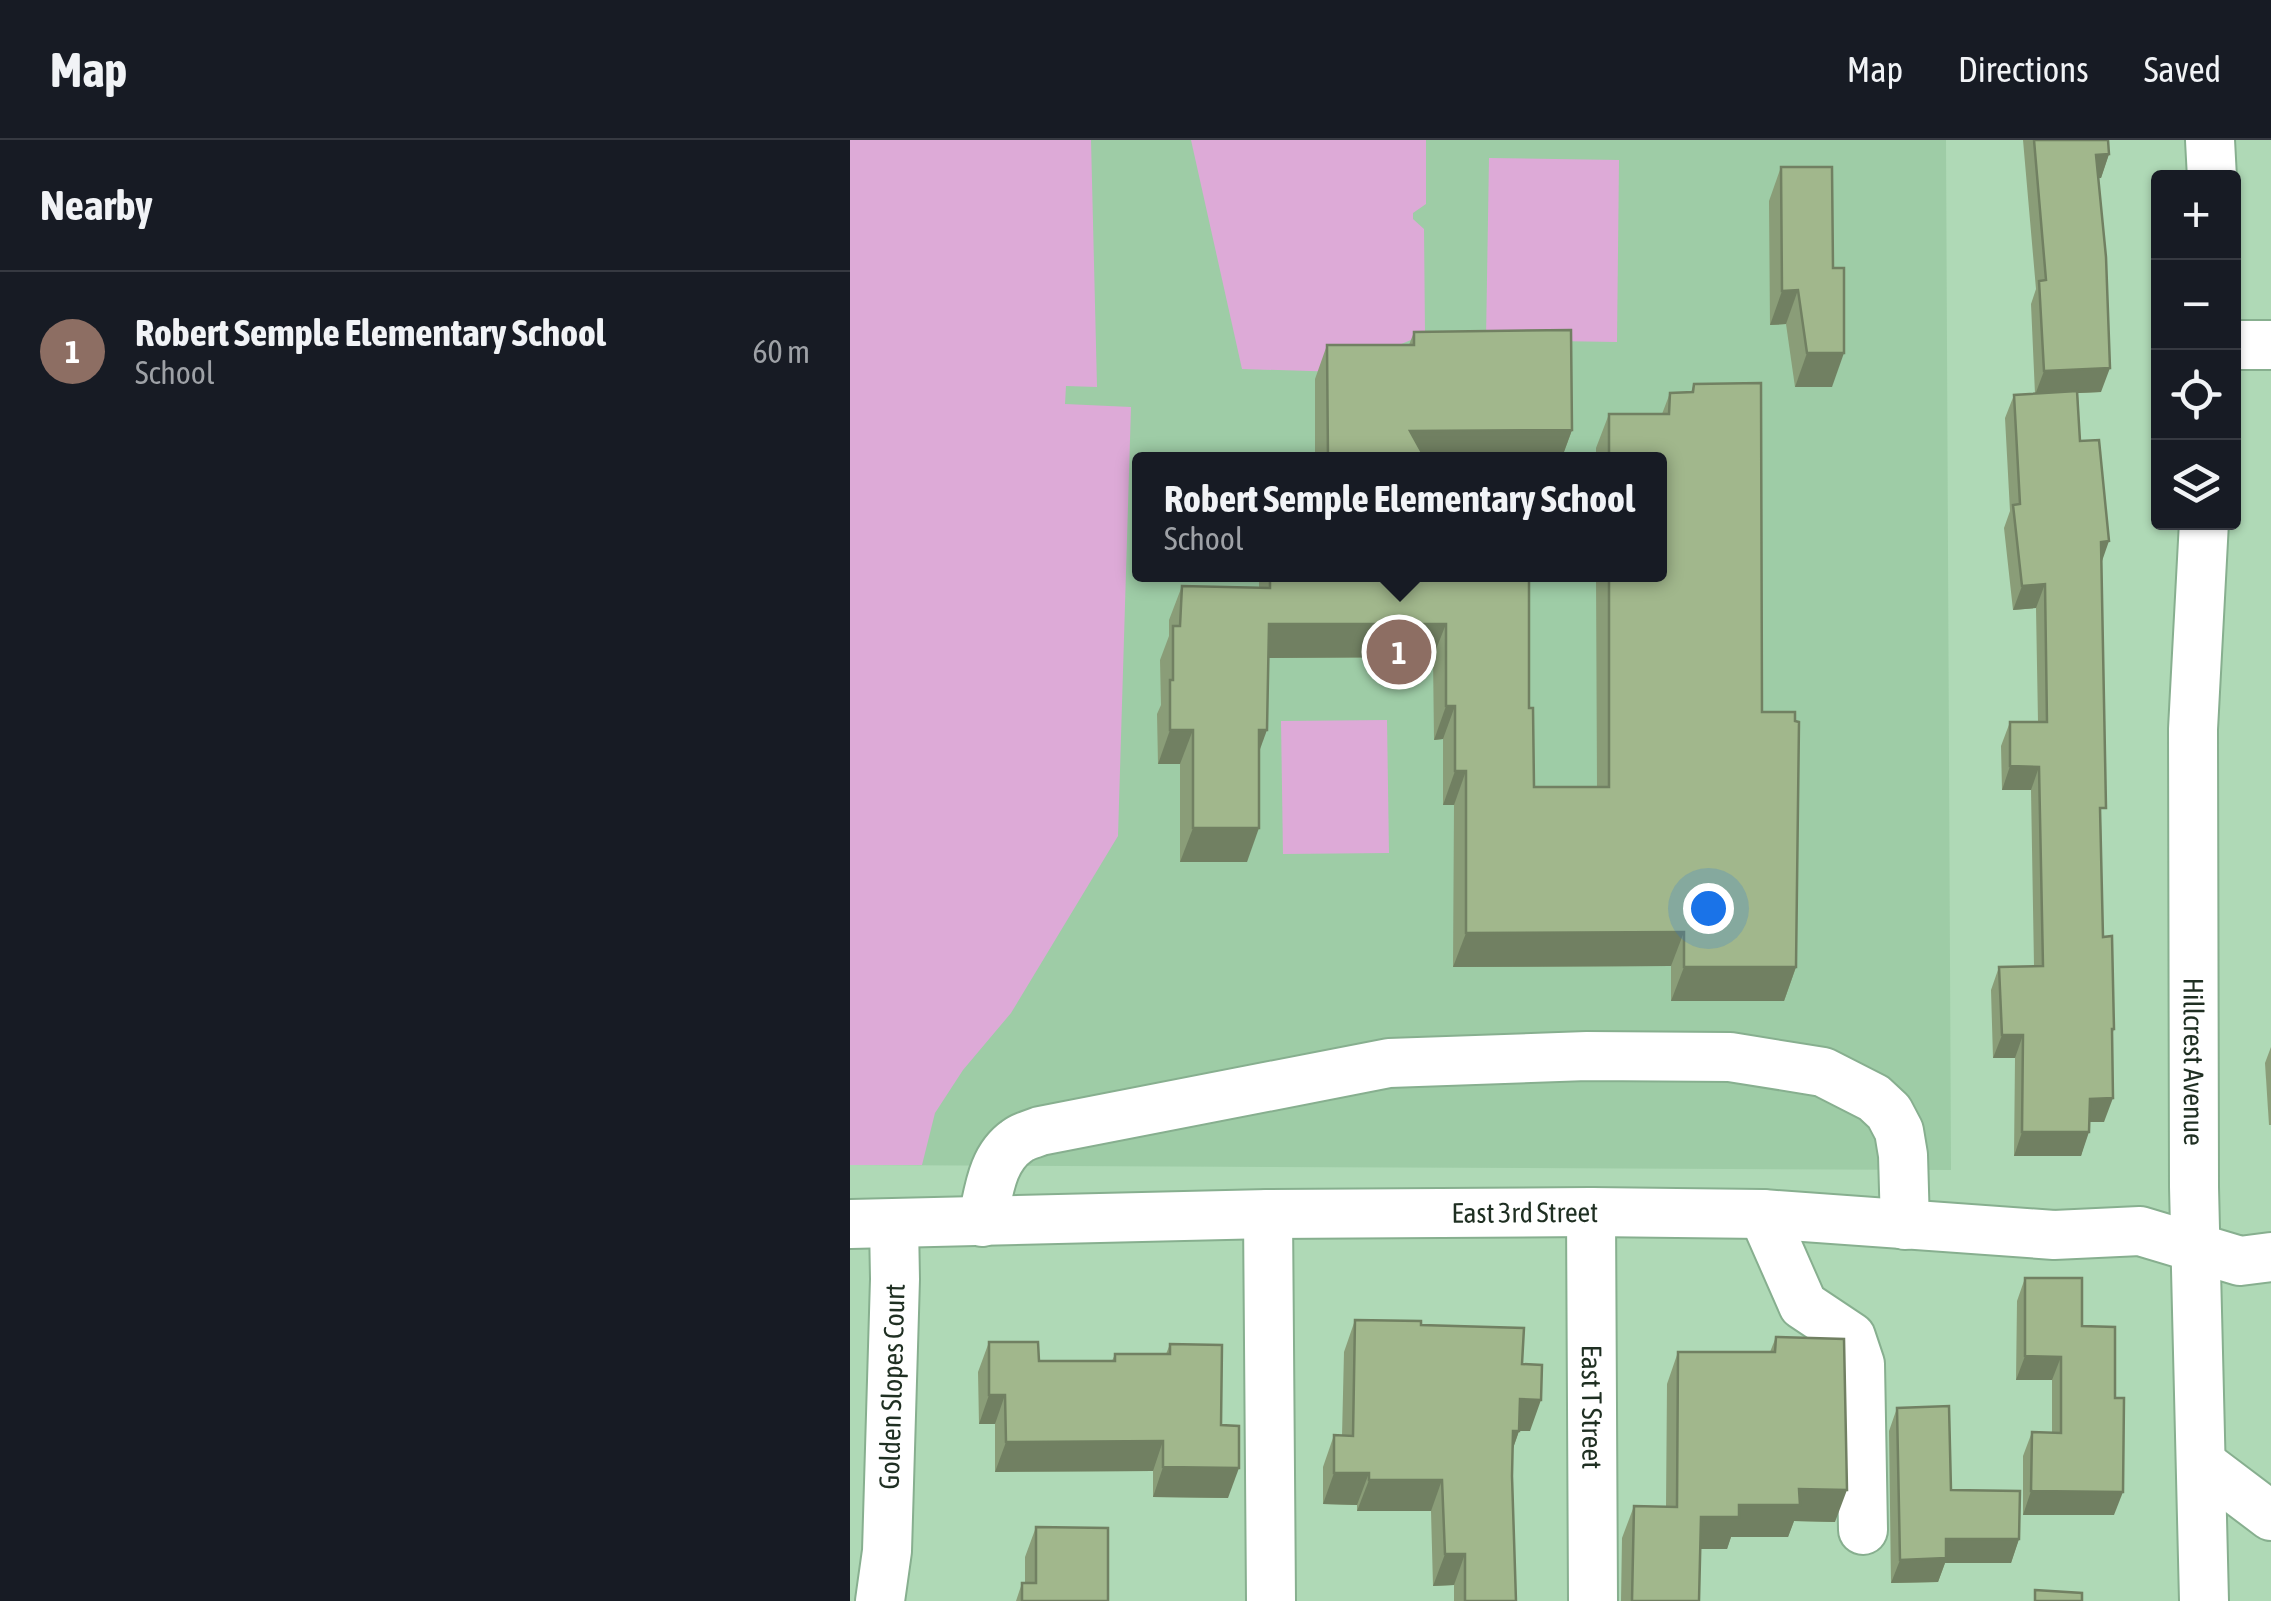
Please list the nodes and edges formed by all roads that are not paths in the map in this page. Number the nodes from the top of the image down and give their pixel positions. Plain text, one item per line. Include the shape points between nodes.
1 (2210, 140) edge
2 (2212, 170) edge
3 (2241, 345) edge
4 (2271, 345) edge
5 (2204, 530) edge
6 (1591, 1212) junction
7 (1268, 1214) junction
8 (1763, 1214) junction
9 (982, 1222) junction
10 (872, 1224) edge
11 (1905, 1225) junction
12 (2196, 1249) junction
13 (2271, 1257) edge
14 (2202, 1464) junction
15 (2271, 1516) edge
16 (1864, 1530) dead end
17 (887, 1552) junction
18 (880, 1601) edge
19 (899, 1601) edge
20 (1271, 1601) edge
21 (1593, 1601) edge
22 (2204, 1601) edge

1 - 2 street
3 - 4 street
5 - 12 street, Hillcrest Avenue via 2194,730
6 - 7 street, East 3rd Street
6 - 8 street, East 3rd Street
6 - 21 street, East T Street
7 - 9 street, East 3rd Street
7 - 20 street
8 - 11 street, East 3rd Street
8 - 16 street via 1803,1305 1851,1337 1860,1364
9 - 10 street, East 3rd Street
9 - 11 street via 1003,1155 1017,1140 1064,1124 1390,1063 1623,1056 1730,1057 1823,1072 1874,1098 1899,1131
10 - 17 street, Golden Slopes Court via 895,1280
11 - 12 street, East 3rd Street via 2054,1234 2140,1231
12 - 13 street, East 3rd Street via 2240,1261
12 - 14 street, Hillcrest Avenue
14 - 15 street
14 - 22 street, Hillcrest Avenue
17 - 18 street, Golden Slopes Court
17 - 19 street, Golden Slopes Court

